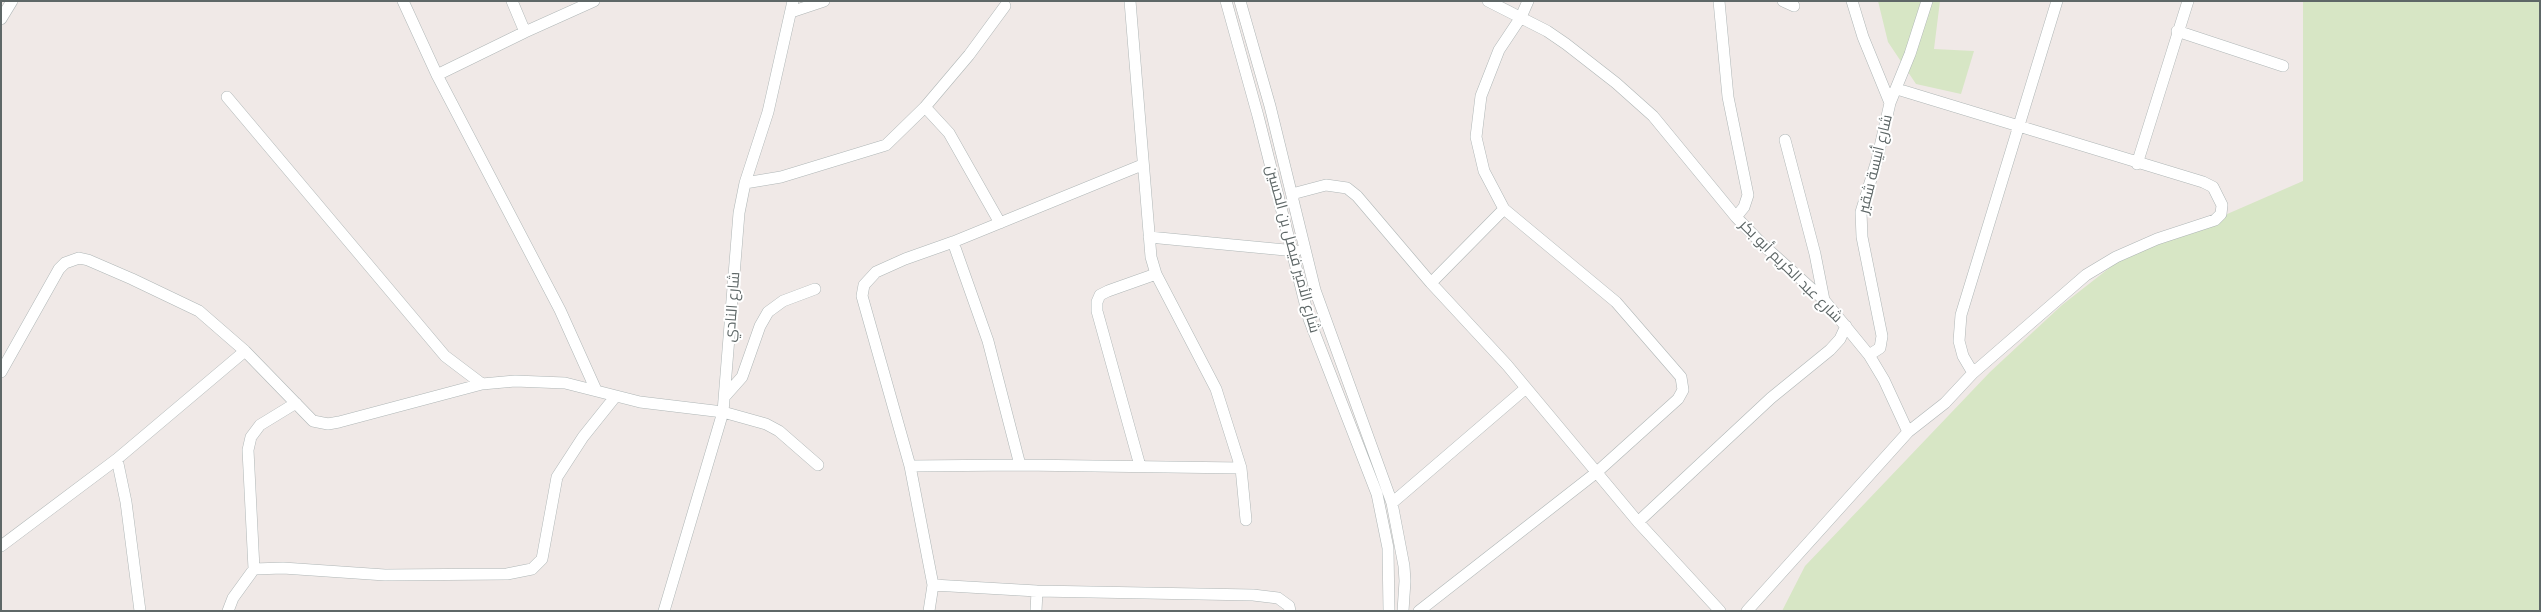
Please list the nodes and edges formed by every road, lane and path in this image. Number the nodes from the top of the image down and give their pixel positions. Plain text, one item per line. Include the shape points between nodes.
1 (12, 1) edge
2 (403, 1) edge
3 (512, 1) edge
4 (594, 1) edge
5 (824, 1) edge
6 (1130, 1) edge
7 (1226, 1) edge
8 (1240, 1) edge
9 (1488, 1) edge
10 (1528, 1) edge
11 (1719, 1) edge
12 (1783, 1) edge
13 (1852, 1) edge
14 (1927, 1) edge
15 (2057, 1) edge
16 (2188, 1) edge
17 (1005, 6) dead end
18 (1794, 6) dead end
19 (792, 7) edge
20 (1520, 17) junction
21 (1, 19) edge
22 (2178, 31) junction
23 (525, 32) junction
24 (2283, 66) dead end
25 (437, 75) junction
26 (1902, 75) junction
27 (1880, 76) junction
28 (1897, 89) junction
29 (227, 97) dead end
30 (1890, 103) junction
31 (925, 107) junction
32 (2020, 127) junction
33 (1785, 140) dead end
34 (2137, 164) junction
35 (1142, 165) junction
36 (745, 182) junction
37 (1292, 194) junction
38 (1504, 209) junction
39 (1736, 217) junction
40 (1000, 223) junction
41 (1149, 237) junction
42 (953, 242) junction
43 (1290, 250) junction
44 (1306, 252) junction
45 (1156, 274) junction
46 (1431, 283) junction
47 (815, 290) dead end
48 (1824, 300) junction
49 (1846, 326) junction
50 (245, 351) junction
51 (1869, 355) junction
52 (1, 372) edge
53 (1973, 373) junction
54 (482, 384) junction
55 (1526, 388) junction
56 (596, 390) junction
57 (726, 395) junction
58 (615, 397) junction
59 (296, 403) junction
60 (723, 412) junction
61 (1908, 432) junction
62 (117, 459) junction
63 (818, 465) dead end
64 (1020, 465) junction
65 (910, 466) junction
66 (1140, 466) junction
67 (1241, 468) junction
68 (1597, 472) junction
69 (1392, 504) junction
70 (1246, 520) dead end
71 (1638, 522) junction
72 (1, 546) edge
73 (254, 569) junction
74 (1405, 581) junction
75 (933, 585) junction
76 (1036, 591) junction
77 (140, 611) edge
78 (228, 611) edge
79 (664, 611) edge
80 (930, 611) edge
81 (1036, 611) edge
82 (1290, 611) edge
83 (1389, 611) edge
84 (1403, 611) edge
85 (1413, 611) edge
86 (1419, 611) edge
87 (1720, 611) edge
88 (1747, 611) edge

1 - 21 street
2 - 25 street
3 - 23 street
4 - 23 street
5 - 19 street
6 - 35 street
7 - 43 street, شارع الأمير فيصل بن الحسين via 1256,107
8 - 37 street, شارع الأمير فيصل بن الحسين
9 - 20 street, شارع عبد الكريم أبو بكر
10 - 20 street
11 - 39 street via 1728,97 1748,195
12 - 18 street
13 - 27 street
14 - 26 street, شارع أنيسة شقير
15 - 32 street
16 - 22 street
17 - 31 street
19 - 36 street, شارع النادي via 768,112
20 - 38 street via 1499,50 1486,80 1477,115 1478,152
20 - 39 street, شارع عبد الكريم أبو بكر via 1566,44 1639,102
22 - 24 street
22 - 34 street
23 - 25 street
25 - 56 street via 560,310
26 - 27 street
26 - 28 street, شارع أنيسة شقير
27 - 30 street
28 - 30 street, شارع أنيسة شقير
28 - 32 street
29 - 54 street via 445,356
30 - 51 street, شارع أنيسة شقير via 1861,218 1882,336 1880,348
31 - 36 street via 886,145 781,177
31 - 40 street via 948,133
32 - 34 street
32 - 53 street via 1961,315 1959,341
33 - 48 street
34 - 53 street via 2213,187 2222,205 2219,218 2157,239 2096,268 2059,296
35 - 40 street
35 - 41 street
36 - 57 street, شارع النادي via 739,213
37 - 44 street, شارع الأمير فيصل بن الحسين
37 - 46 street via 1319,186 1347,188
38 - 46 street
38 - 68 street via 1616,302 1684,383 1678,398
39 - 48 street, شارع عبد الكريم أبو بكر
40 - 42 street
41 - 43 street
41 - 45 street
42 - 64 street via 988,341
42 - 65 street via 876,272 862,291
43 - 44 street
43 - 83 street, شارع الأمير فيصل بن الحسين via 1309,319 1377,494 1388,548
44 - 69 street, شارع الأمير فيصل بن الحسين via 1334,348
45 - 66 street via 1108,291 1100,295 1097,302
45 - 67 street via 1212,378
46 - 55 street
47 - 57 street via 783,301 768,312 742,377
48 - 49 street, شارع عبد الكريم أبو بكر
49 - 51 street, شارع عبد الكريم أبو بكر
49 - 71 street via 1830,350 1771,398
50 - 52 street via 210,318 189,305 79,258 59,268
50 - 59 street
50 - 62 street
51 - 61 street, شارع عبد الكريم أبو بكر
53 - 61 street via 1945,403
54 - 56 street via 546,382
54 - 59 street via 328,424 313,421
55 - 68 street
55 - 69 street
56 - 58 street
57 - 60 street, شارع النادي
58 - 60 street
58 - 73 street via 560,471 553,490 542,559 532,569 507,574 385,575
59 - 73 street via 260,425 251,437 248,450
60 - 63 street via 779,431
60 - 79 street, شارع النادي
61 - 88 street
62 - 72 street
62 - 77 street
64 - 65 street
64 - 66 street
65 - 75 street
66 - 67 street
67 - 70 street
68 - 71 street
68 - 86 street
69 - 74 street, شارع الأمير فيصل بن الحسين
71 - 87 street
73 - 78 street via 233,598
74 - 84 street, شارع الأمير فيصل بن الحسين
74 - 85 street
75 - 76 street
75 - 80 street
76 - 81 street
76 - 82 street via 1253,595 1278,598 1289,606

